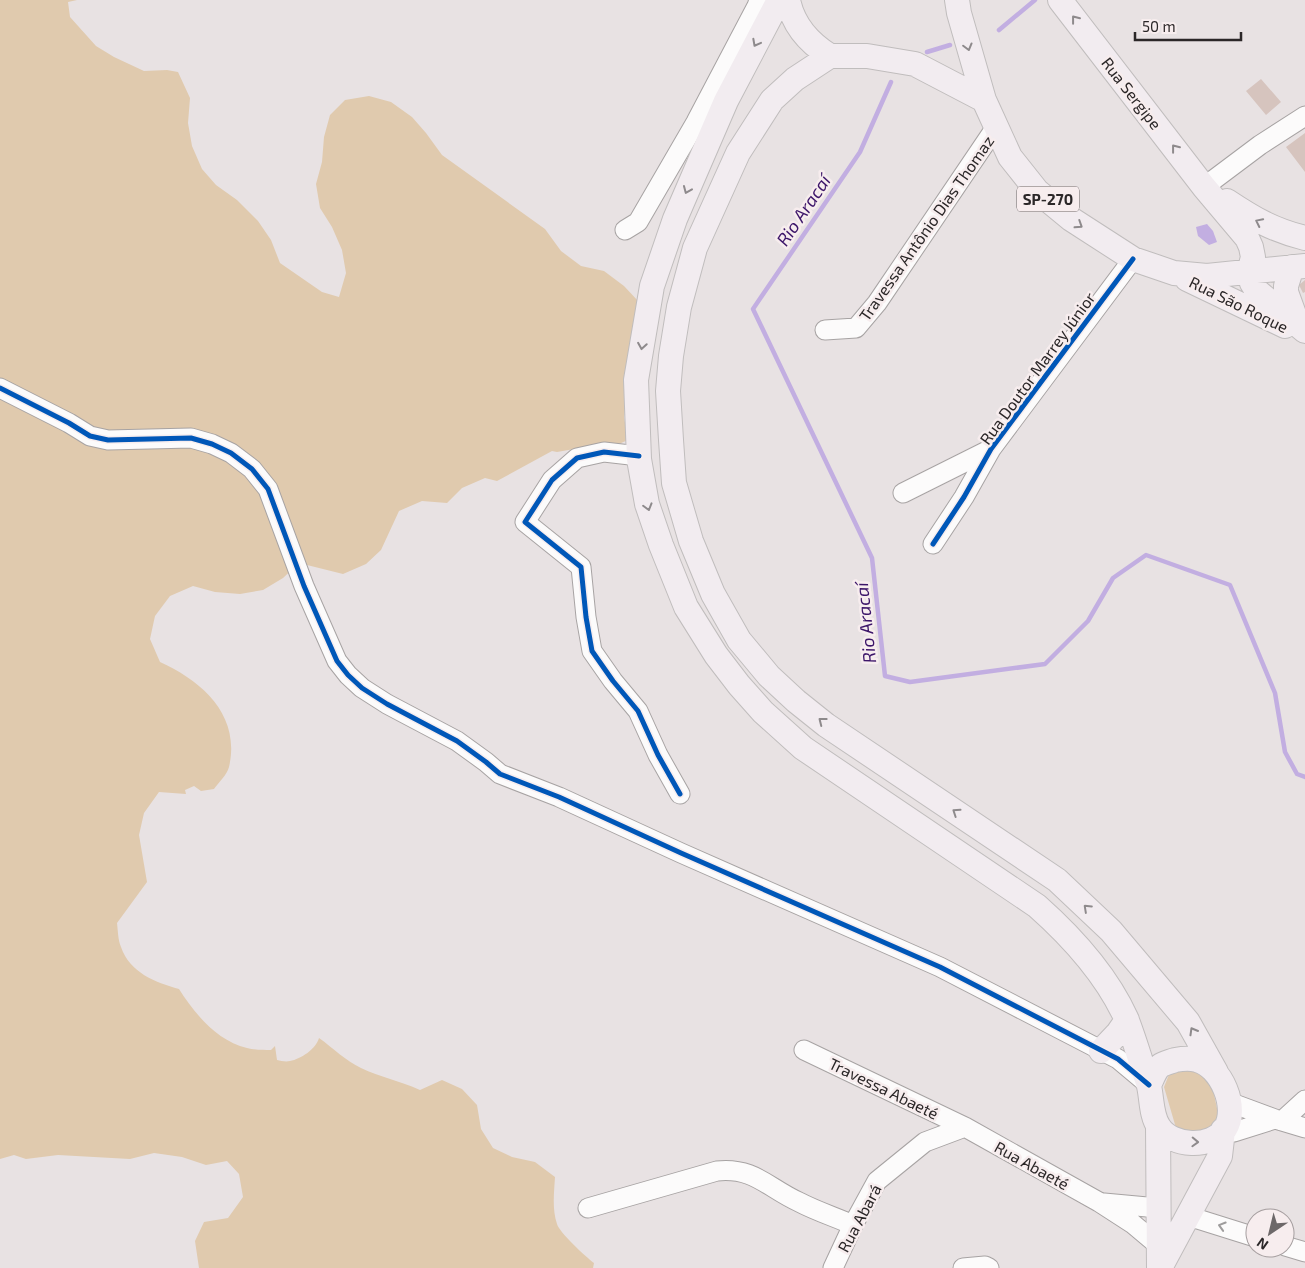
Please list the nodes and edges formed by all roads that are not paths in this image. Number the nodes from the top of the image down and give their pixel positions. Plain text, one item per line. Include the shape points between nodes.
1 (758, 0) edge
2 (779, 0) edge
3 (788, 0) edge
4 (1060, 0) edge
5 (960, 4) edge
6 (830, 56) junction
7 (984, 100) junction
8 (1305, 116) edge
9 (996, 127) junction
10 (1204, 187) junction
11 (624, 230) dead end
12 (1305, 238) edge
13 (1133, 259) junction
14 (1299, 267) edge
15 (1174, 273) junction
16 (1249, 273) junction
17 (824, 330) dead end
18 (1303, 331) edge
19 (0, 388) edge
20 (991, 449) junction
21 (639, 456) junction
22 (944, 472) junction
23 (903, 493) dead end
24 (964, 497) junction
25 (933, 544) dead end
26 (680, 794) dead end
27 (1127, 1020) junction
28 (804, 1050) dead end
29 (1101, 1051) junction
30 (1217, 1073) junction
31 (1149, 1085) junction
32 (1305, 1100) edge
33 (1229, 1102) junction
34 (1278, 1120) junction
35 (1158, 1126) junction
36 (965, 1127) junction
37 (1305, 1128) edge
38 (1224, 1130) junction
39 (1099, 1202) junction
40 (588, 1208) dead end
41 (1158, 1208) junction
42 (1188, 1216) junction
43 (853, 1225) junction
44 (1245, 1234) edge
45 (1159, 1260) edge
46 (833, 1268) edge
47 (963, 1268) edge
48 (989, 1268) edge

1 - 11 street via 696,122 638,222
2 -> 21 main road via 726,100 675,219 652,286 636,380
3 - 6 main road via 804,36
10 -> 4 main road, Rua Sergipe
5 -> 7 main road, SP-270
6 - 7 main road via 867,56 915,64
30 -> 6 main road via 1188,1022 1111,931 1057,880 826,725 769,676 739,640 713,594 690,541 674,483 668,391 679,307 695,248 738,153 772,100 795,79
7 - 9 main road, SP-270
8 - 10 street
9 -> 13 main road, SP-270 via 1010,157 1037,190 1071,219
9 - 17 street, Travessa Antônio Dias Thomaz via 877,303 856,328
12 -> 10 main road via 1257,222
10 - 16 main road, Rua Sergipe via 1247,238 1252,257
13 - 15 main road, SP-270
13 - 20 street, Rua Doutor Marrey Júnior
14 - 16 main road, SP-270
14 - 18 main road via 1286,286 1286,292
15 - 16 main road, SP-270 via 1207,276
15 - 18 main road, Rua São Roque
16 - 18 main road, Rua São Roque via 1257,291
19 - 29 street via 90,436 108,440 191,438 231,453 252,469 268,489 304,586 337,661 348,675 387,704 457,741 500,774 559,797 940,967
20 - 22 street
20 - 24 street, Rua Doutor Marrey Júnior
21 - 26 street via 604,452 577,458 552,480 525,522 581,567 592,651 638,711
21 -> 27 main road via 647,504 686,608 739,685 803,748 1037,906 1084,953
22 - 23 street
22 - 24 street
24 - 25 street, Rua Doutor Marrey Júnior
27 - 29 main road
27 - 31 main road
28 - 36 street, Travessa Abaeté
29 - 31 street via 1118,1059
30 - 31 main road via 1197,1060 1177,1060 1160,1066
30 - 33 main road
31 - 35 main road
32 - 34 street
33 - 34 street
33 - 38 main road via 1229,1119
34 - 37 street
34 - 38 street via 1234,1132
35 -> 38 main road via 1175,1139 1194,1143 1204,1143
35 - 41 main road
36 - 39 street, Rua Abaeté
36 - 43 street, Rua Abará via 925,1142 877,1181
38 - 42 main road via 1220,1156
39 - 41 street, Rua Abaeté
39 - 45 street, Rua Abaeté via 1133,1224
40 - 43 street via 731,1169 750,1174 798,1202
41 - 45 main road
44 -> 42 street
42 - 45 main road
43 - 46 street, Rua Abará
47 - 48 street

